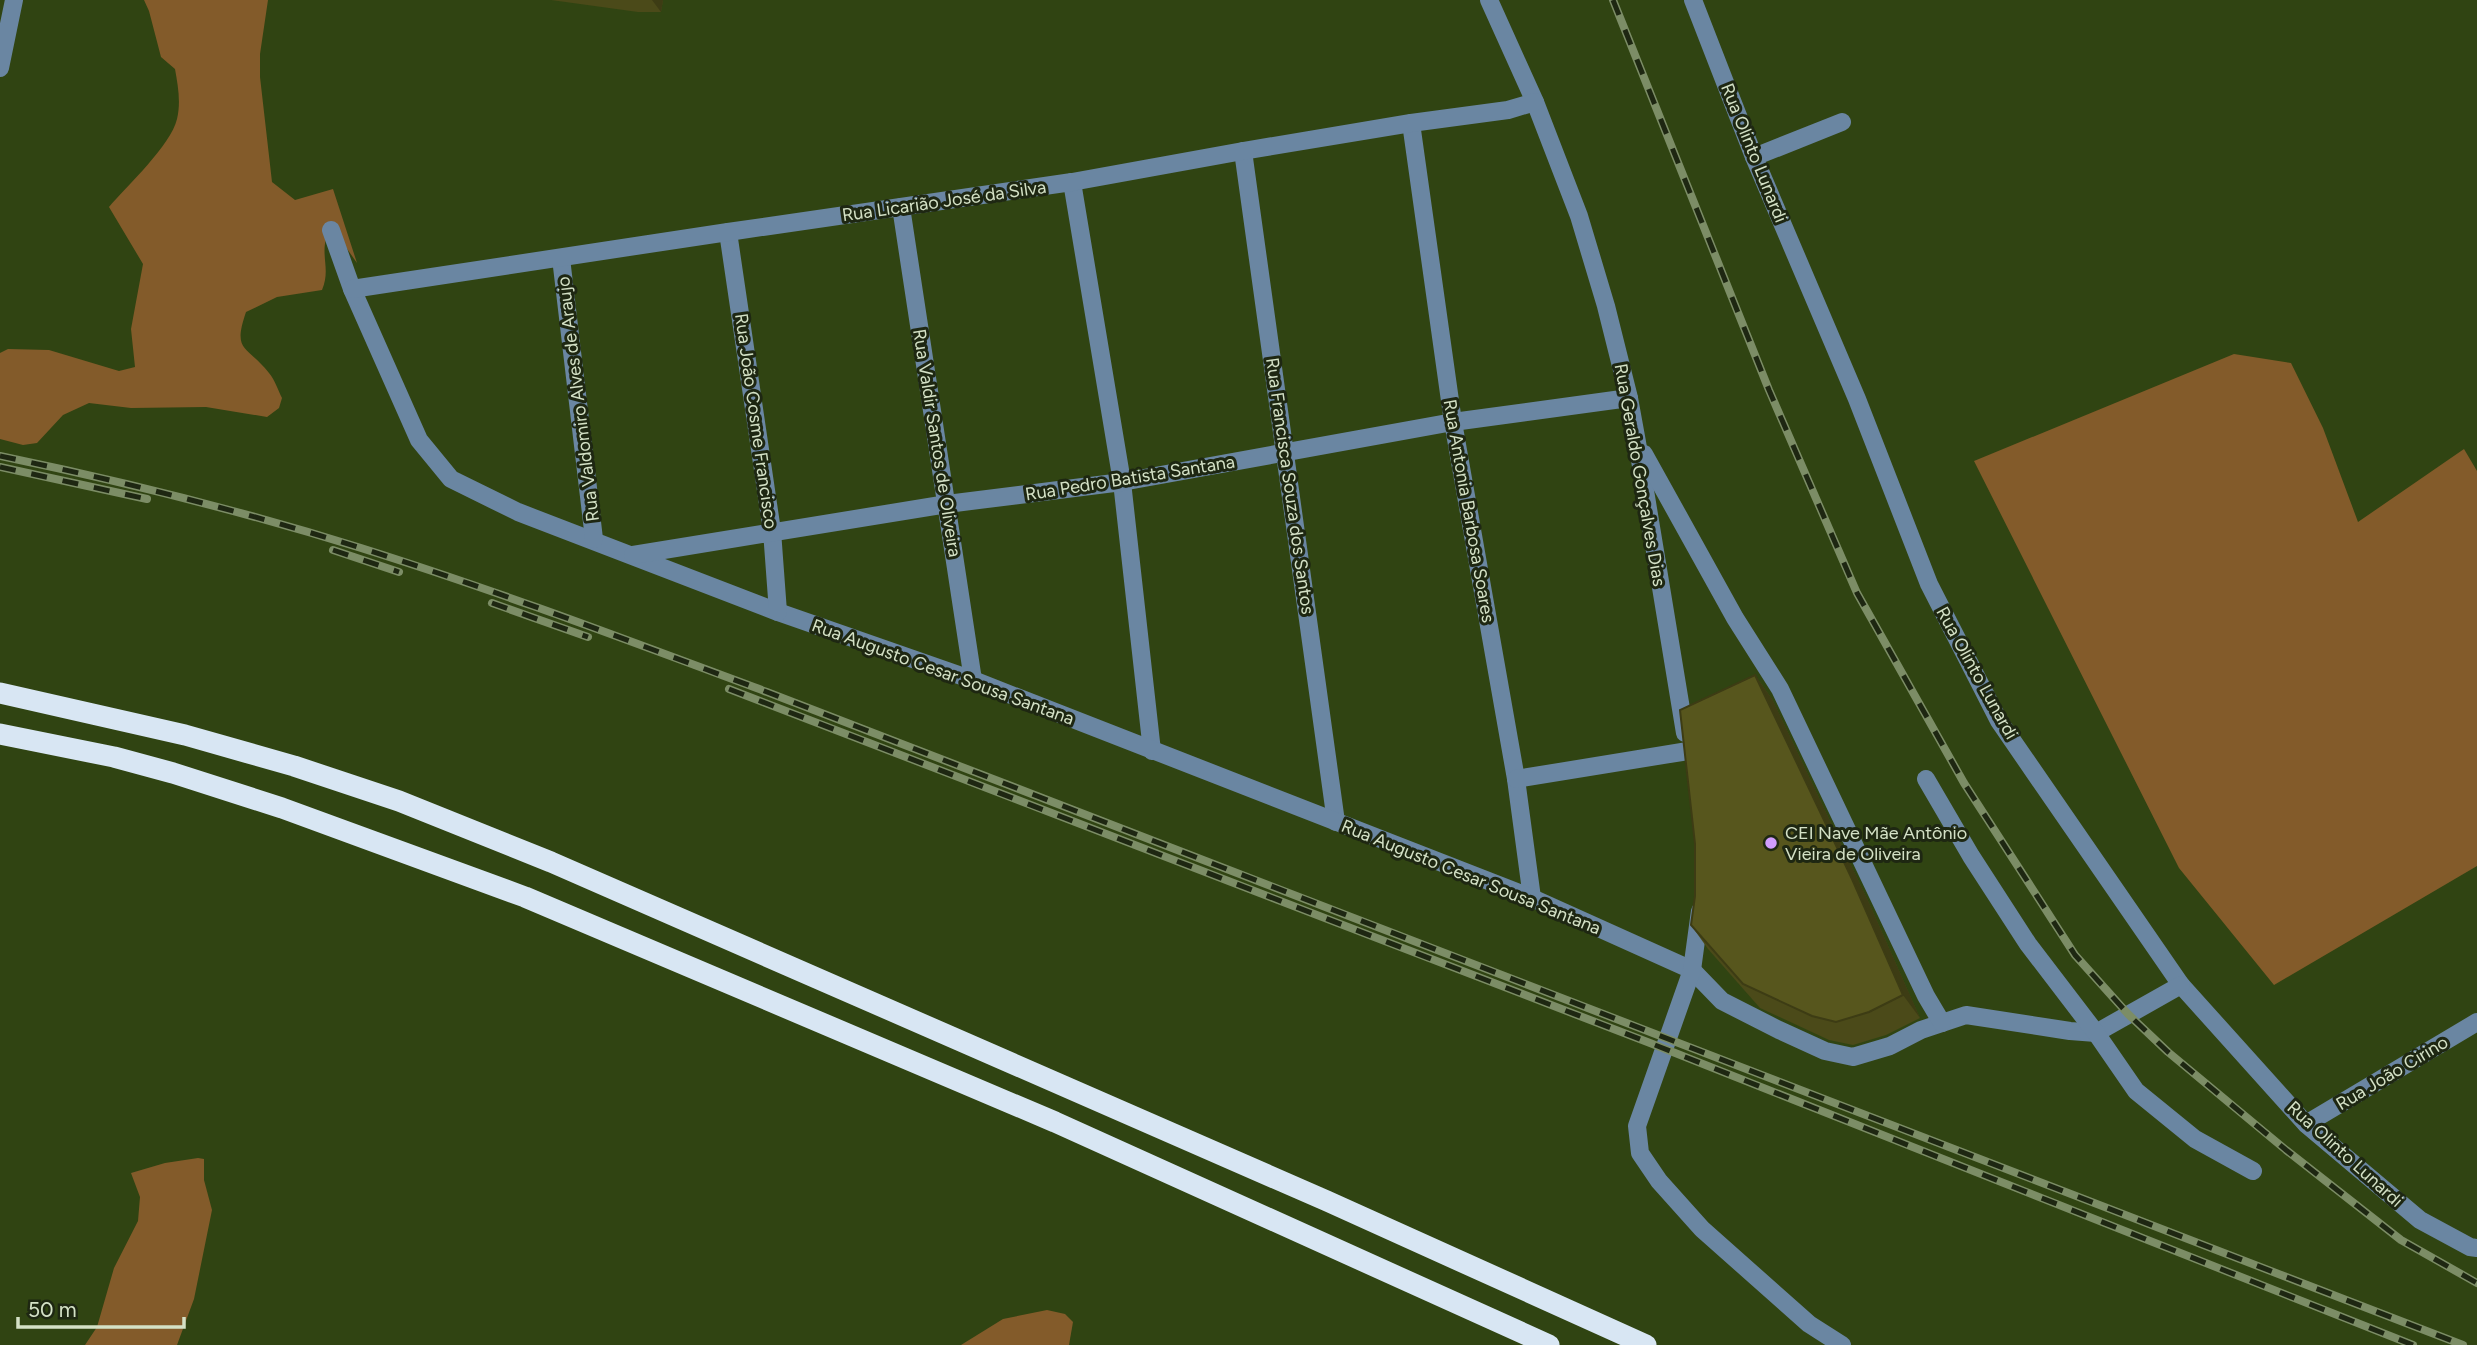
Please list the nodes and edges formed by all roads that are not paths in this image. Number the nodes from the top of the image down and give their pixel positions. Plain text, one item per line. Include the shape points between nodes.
1 (1489, 0) edge
2 (1693, 0) edge
3 (9, 2) edge
4 (0, 68) edge
5 (1535, 102) junction
6 (1842, 122) dead end
7 (1411, 123) junction
8 (1243, 151) junction
9 (1754, 157) junction
10 (1072, 182) junction
11 (901, 207) junction
12 (331, 230) dead end
13 (728, 232) junction
14 (561, 258) junction
15 (352, 289) junction
16 (1629, 398) junction
17 (1453, 422) junction
18 (1637, 442) junction
19 (1286, 454) junction
20 (1122, 482) junction
21 (947, 504) junction
22 (772, 531) junction
23 (594, 540) junction
24 (631, 555) junction
25 (778, 611) junction
26 (973, 680) junction
27 (0, 694) edge
28 (0, 734) edge
29 (1152, 751) junction
30 (1516, 779) junction
31 (1926, 779) dead end
32 (1336, 822) junction
33 (1700, 894) edge
34 (1532, 898) junction
35 (1692, 970) junction
36 (2180, 985) junction
37 (2477, 1022) edge
38 (1942, 1023) junction
39 (2096, 1033) junction
40 (2306, 1124) junction
41 (2253, 1171) dead end
42 (2477, 1248) edge
43 (1549, 1345) edge
44 (1646, 1345) edge
45 (1842, 1345) edge

1 - 5 street, Rua Geraldo Gonçalves Dias
2 - 9 street, Rua Olinto Lunardi
3 - 4 street
5 - 7 street, Rua Licarião José da Silva via 1477,116
5 - 16 street, Rua Geraldo Gonçalves Dias via 1579,216
6 - 9 street
7 - 8 street, Rua Licarião José da Silva
7 - 17 street, Rua Antonia Barbosa Soares
8 - 10 street, Rua Licarião José da Silva
8 - 19 street, Rua Francisca Souza dos Santos
9 - 36 street, Rua Olinto Lunardi via 1929,584 1999,721
10 - 11 street, Rua Licarião José da Silva
10 - 20 street
11 - 13 street, Rua Licarião José da Silva
11 - 21 street, Rua Valdir Santos de Oliveira
12 - 15 street, Rua Augusto Cesar Sousa Santana
13 - 14 street, Rua Licarião José da Silva
13 - 22 street, Rua João Cosme Francisco
14 - 15 street, Rua Licarião José da Silva
14 - 23 street, Rua Valdomiro Alves de Araujo
15 - 23 street, Rua Augusto Cesar Sousa Santana via 419,440 451,479 518,512
16 - 17 street, Rua Pedro Batista Santana
16 - 18 street, Rua Geraldo Gonçalves Dias
17 - 19 street, Rua Pedro Batista Santana
17 - 30 street, Rua Antonia Barbosa Soares
18 - 30 street, Rua Geraldo Gonçalves Dias via 1689,758
18 - 38 street via 1780,689
19 - 20 street, Rua Pedro Batista Santana
19 - 32 street, Rua Francisca Souza dos Santos
20 - 21 street, Rua Pedro Batista Santana
20 - 29 street
21 - 22 street, Rua Pedro Batista Santana
21 - 26 street, Rua Valdir Santos de Oliveira
22 - 24 street, Rua Pedro Batista Santana
22 - 25 street, Rua João Cosme Francisco
23 - 24 street, Rua Augusto Cesar Sousa Santana
24 - 25 street, Rua Augusto Cesar Sousa Santana
25 - 26 street, Rua Augusto Cesar Sousa Santana
26 - 29 street, Rua Augusto Cesar Sousa Santana
27 - 44 highway via 186,735 400,800 564,867
28 - 43 highway via 173,773 525,897 1055,1122
29 - 32 street, Rua Augusto Cesar Sousa Santana
30 - 34 street, Rua Antonia Barbosa Soares
31 - 39 street via 2028,944
32 - 34 street, Rua Augusto Cesar Sousa Santana
33 - 35 street
34 - 35 street, Rua Augusto Cesar Sousa Santana
35 - 38 street via 1722,1001 1825,1051 1853,1057
35 - 45 street via 1637,1126 1640,1153 1702,1228 1809,1324
36 - 39 street
36 - 40 street, Rua Olinto Lunardi
37 - 40 street, Rua João Cirino
38 - 39 street via 1966,1015
39 - 41 street via 2136,1091 2195,1139
40 - 42 street, Rua Olinto Lunardi via 2420,1220

